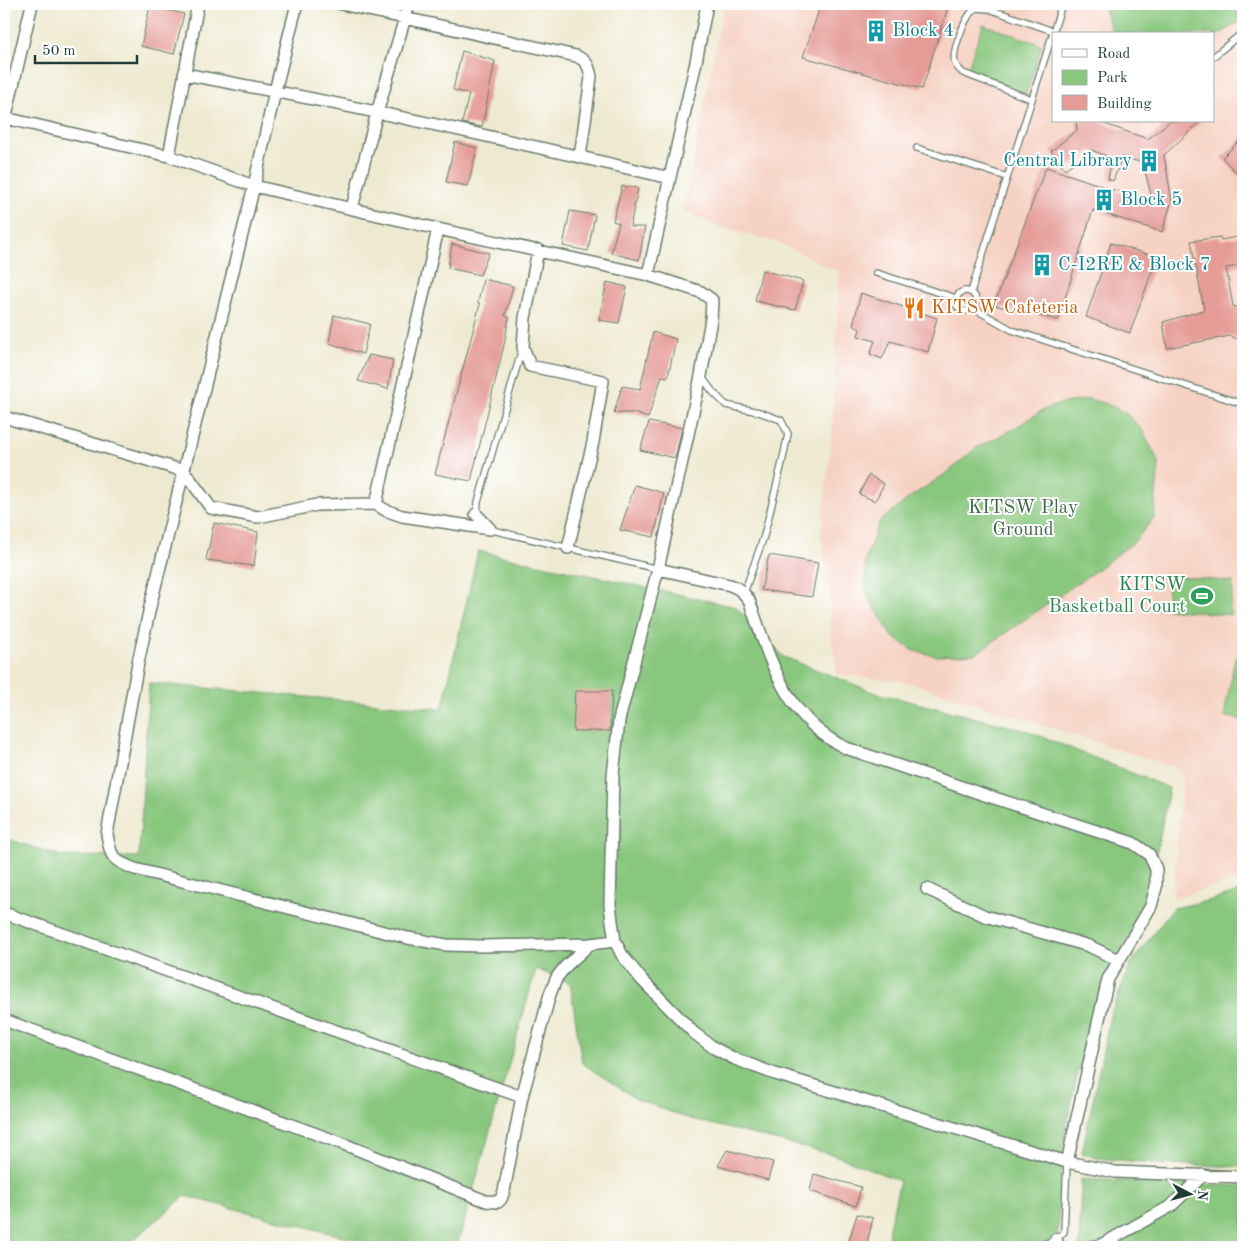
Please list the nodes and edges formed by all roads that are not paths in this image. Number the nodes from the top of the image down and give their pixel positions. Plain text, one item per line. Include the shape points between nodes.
1 (32, 4) edge
2 (198, 4) edge
3 (297, 4) edge
4 (341, 4) edge
5 (409, 4) edge
6 (707, 4) edge
7 (1062, 4) edge
8 (405, 18) junction
9 (1052, 32) edge
10 (1054, 32) edge
11 (1243, 32) edge
12 (1052, 39) edge
13 (1214, 56) edge
14 (184, 74) junction
15 (275, 91) junction
16 (1031, 99) junction
17 (377, 113) junction
18 (4, 121) edge
19 (917, 148) dead end
20 (168, 156) junction
21 (580, 157) junction
22 (1007, 177) junction
23 (670, 178) junction
24 (254, 186) junction
25 (352, 208) junction
26 (438, 228) junction
27 (538, 250) junction
28 (876, 273) dead end
29 (648, 274) junction
30 (971, 292) junction
31 (956, 298) junction
32 (973, 308) junction
33 (522, 347) junction
34 (701, 376) junction
35 (1243, 404) edge
36 (4, 417) edge
37 (184, 471) junction
38 (376, 504) junction
39 (476, 514) joint
40 (490, 529) junction
41 (568, 548) junction
42 (658, 569) junction
43 (744, 593) junction
44 (927, 890) dead end
45 (4, 913) edge
46 (615, 941) junction
47 (590, 944) junction
48 (1118, 960) junction
49 (4, 1020) edge
50 (522, 1096) junction
51 (1067, 1162) junction
52 (1203, 1175) junction
53 (1243, 1177) edge
54 (1057, 1243) edge
55 (1038, 1247) edge
56 (1090, 1247) edge

1 - 18 street
2 - 14 street
3 - 15 street
4 - 8 street
5 - 8 street
6 - 23 street
7 - 10 lane
8 - 17 street
8 - 21 street via 584,60 590,67 591,77
9 - 16 lane via 989,9 976,8 967,16 955,50 955,64 963,72
11 - 13 lane
12 - 16 lane
14 - 15 street
14 - 20 street
15 - 17 street
15 - 24 street
16 - 22 lane
17 - 21 street
17 - 25 street
18 - 20 street
19 - 22 lane
20 - 24 street
21 - 23 street
22 - 30 lane
23 - 29 street
24 - 25 street
24 - 37 street
25 - 26 street
26 - 27 street
26 - 38 street
27 - 29 street
27 - 33 street
28 - 31 lane
29 - 34 street via 701,292 712,300
30 - 31 lane via 962,292
30 - 32 lane via 976,300
31 - 32 lane via 956,305 961,310
32 - 35 lane via 1012,330
33 - 39 lane
33 - 41 street via 530,366 603,381 593,442
34 - 42 street
34 - 43 lane via 726,405 781,420 788,434 774,502
36 - 37 street
37 - 38 street via 211,508 258,517 317,505
37 - 47 street via 138,663 107,834 110,854 119,864 134,869 446,945
38 - 40 street via 402,516
39 - 40 street
40 - 41 lane
41 - 42 lane
42 - 43 street via 730,585
42 - 46 street via 619,720 613,775 610,905
43 - 48 street via 783,688 797,710 829,740 1133,843 1149,854 1156,869 1151,906
44 - 48 street via 985,916 1089,946
45 - 50 street
46 - 47 street
46 - 51 street via 642,980 694,1033 735,1059 774,1074
47 - 50 street via 558,976
48 - 51 street via 1103,996
49 - 50 street via 341,1143 492,1203 501,1199 504,1191
51 - 52 street via 1115,1172
51 - 54 lane via 1065,1227
52 - 53 street
52 - 56 street via 1171,1206 1099,1246
54 - 55 lane

